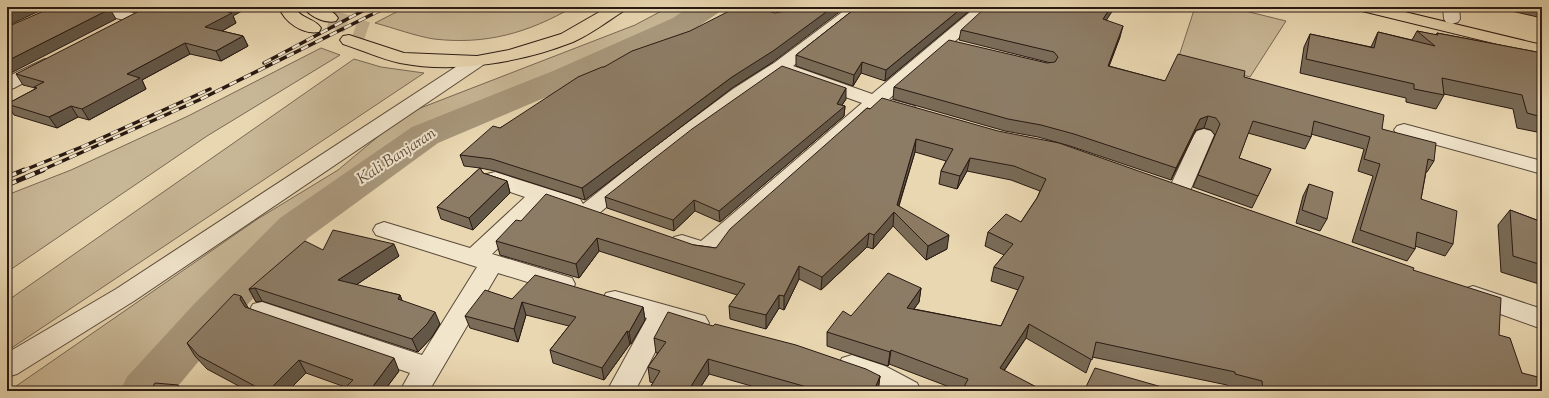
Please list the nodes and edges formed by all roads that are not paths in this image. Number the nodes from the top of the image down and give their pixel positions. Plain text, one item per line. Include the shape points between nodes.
1 (92, 7) edge
2 (287, 7) edge
3 (311, 7) edge
4 (592, 7) edge
5 (619, 7) edge
6 (860, 7) edge
7 (986, 7) edge
8 (1364, 7) edge
9 (1400, 7) edge
10 (152, 10) edge
11 (1451, 13) edge
12 (135, 18) junction
13 (330, 18) tunnel mouth
14 (115, 28) edge
15 (314, 28) tunnel mouth
16 (367, 31) tunnel mouth
17 (1542, 39) edge
18 (349, 40) tunnel mouth
19 (944, 43) junction
20 (965, 48) edge
21 (1542, 50) edge
22 (61, 56) edge
23 (477, 61) junction
24 (780, 67) junction
25 (7, 84) edge
26 (875, 101) junction
27 (926, 115) edge
28 (1404, 130) dead end
29 (1204, 135) dead end
30 (1542, 168) edge
31 (495, 179) edge
32 (1157, 184) edge
33 (1179, 191) junction
34 (541, 195) junction
35 (1201, 199) edge
36 (589, 210) junction
37 (610, 218) edge
38 (384, 230) dead end
39 (661, 236) edge
40 (483, 260) junction
41 (1452, 287) edge
42 (262, 311) edge
43 (662, 314) junction
44 (1542, 319) edge
45 (715, 327) edge
46 (833, 360) edge
47 (7, 366) edge
48 (428, 368) junction
49 (414, 391) edge
50 (620, 391) edge
51 (907, 391) edge

1 - 12 street
2 - 15 main road via 289,13
3 - 13 main road
4 - 16 main road via 541,34 512,43 478,48 410,45
5 - 23 main road via 567,38 512,55
6 - 24 street
7 - 19 street
8 - 21 main road
9 - 11 main road
10 - 12 street
11 - 17 main road
12 - 14 street
18 - 23 main road via 402,58
19 - 20 street
19 - 26 street
22 - 25 street
23 - 47 street via 125,295
24 - 26 street
24 - 36 street via 654,157
26 - 27 street
26 - 39 street via 704,251
28 - 30 street
29 - 33 street
31 - 34 street
32 - 33 street
33 - 35 street
34 - 36 street
34 - 40 street
36 - 37 street
38 - 40 street
40 - 43 street
40 - 48 street
41 - 44 street
42 - 48 street
43 - 45 street
43 - 50 street
46 - 51 street via 875,374
48 - 49 street

